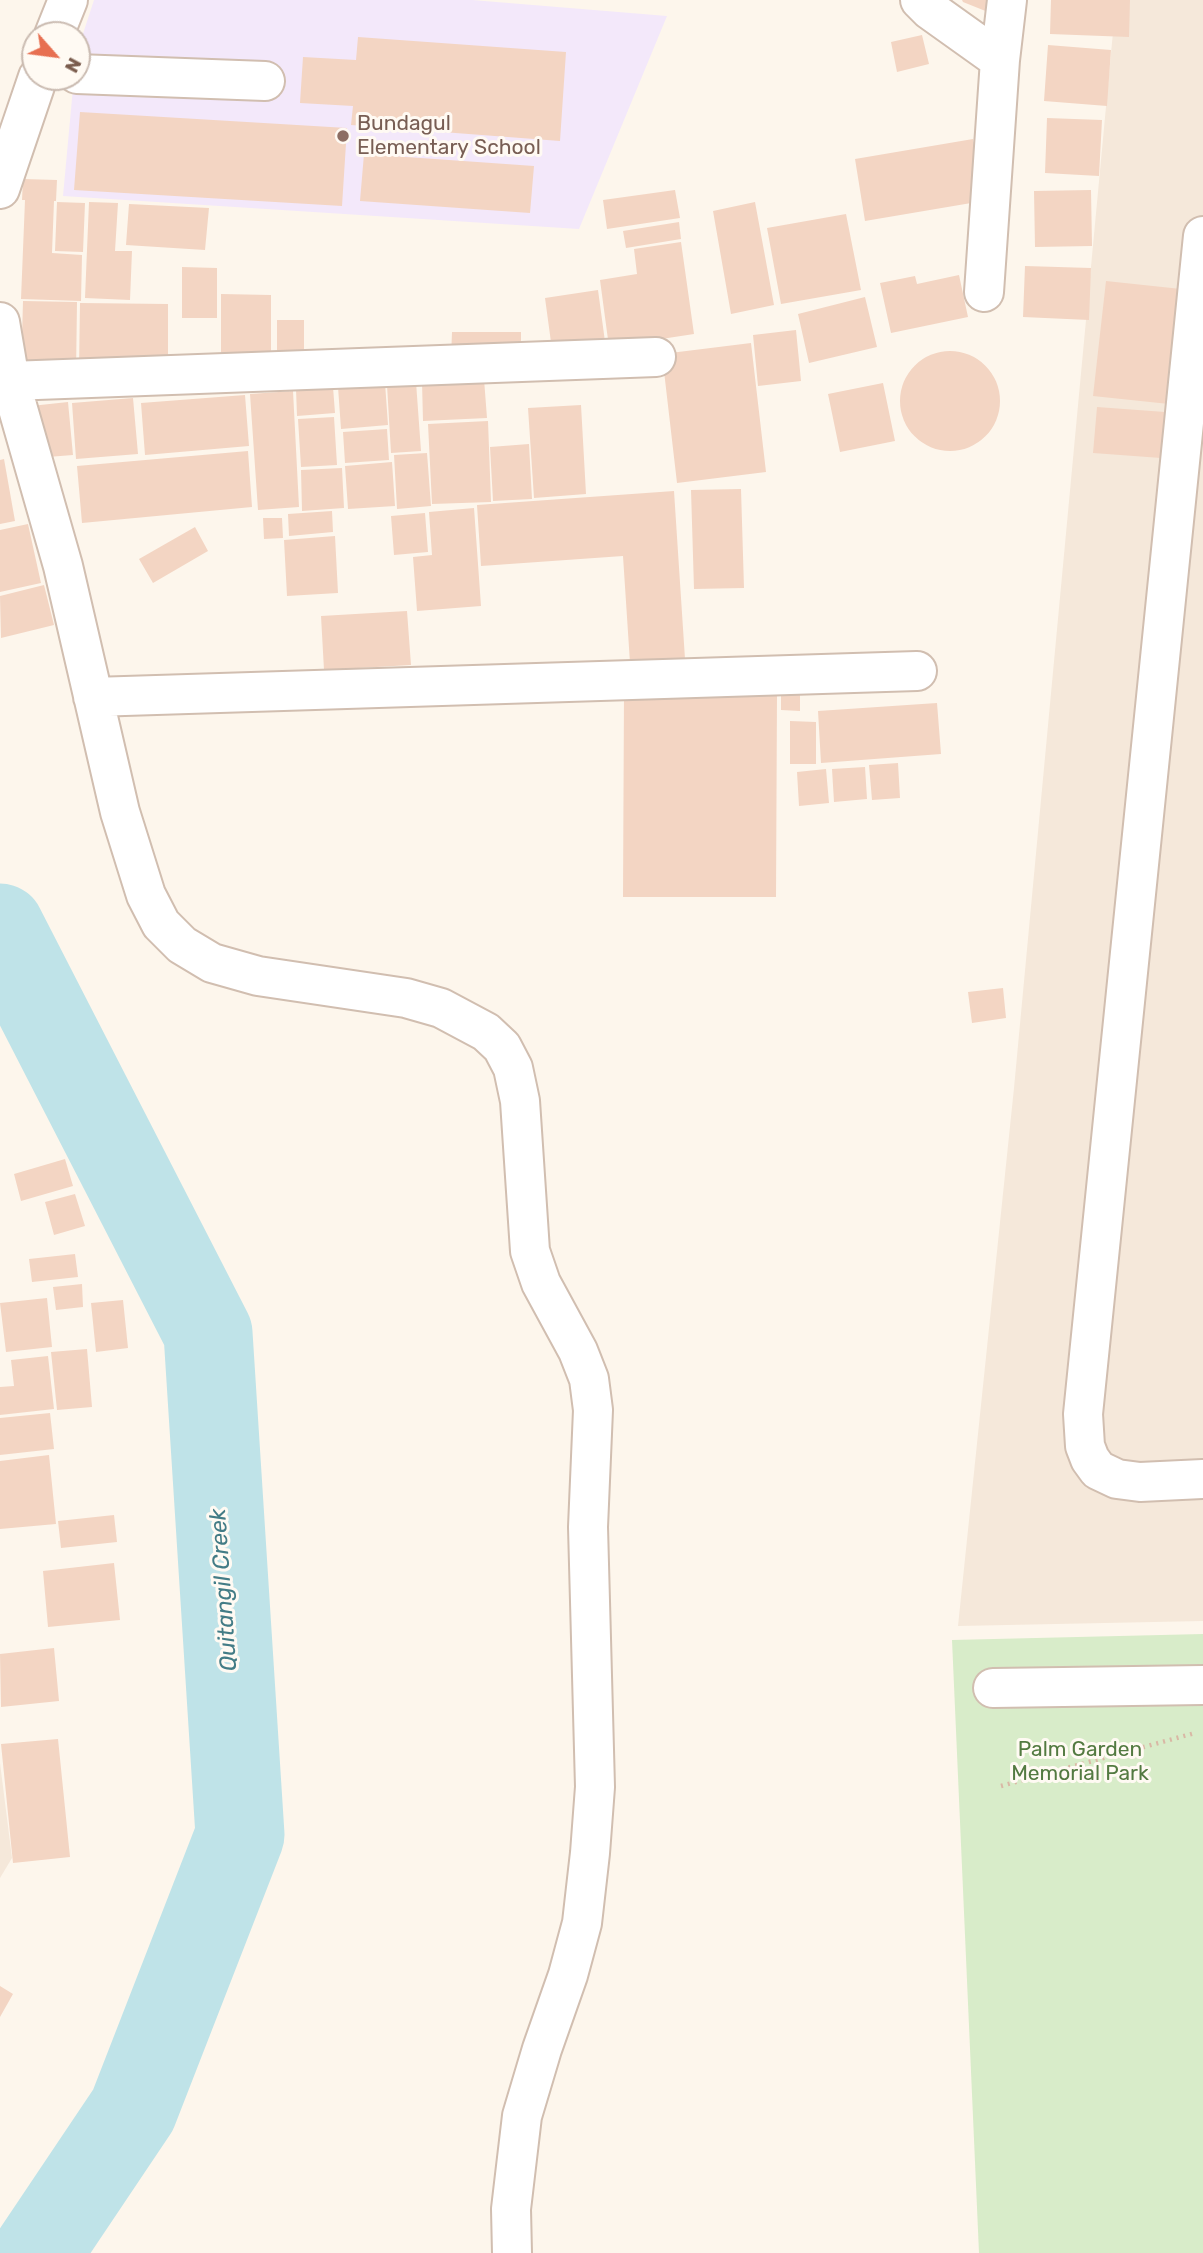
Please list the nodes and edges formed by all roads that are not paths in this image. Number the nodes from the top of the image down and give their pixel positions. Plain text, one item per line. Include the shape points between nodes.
1 (68, 0) edge
2 (920, 0) edge
3 (1007, 0) edge
4 (60, 21) edge
5 (1000, 60) junction
6 (91, 75) edge
7 (265, 81) dead end
8 (33, 91) edge
9 (0, 189) edge
10 (1202, 244) edge
11 (984, 292) dead end
12 (0, 322) edge
13 (656, 357) dead end
14 (10, 381) junction
15 (1191, 468) edge
16 (917, 671) dead end
17 (93, 698) junction
18 (1203, 1479) edge
19 (1203, 1685) edge
20 (993, 1688) dead end
21 (512, 2253) edge

1 - 4 street
2 - 5 street
3 - 5 street
5 - 11 street
6 - 7 street
8 - 9 street
10 - 15 street
12 - 14 street
13 - 14 street
14 - 17 street via 63,566
15 - 18 street via 1083,1415 1085,1446 1098,1470 1140,1482
16 - 17 street
17 - 21 street via 120,812 146,895 161,924 181,945 212,963 258,976 405,998 441,1008 486,1032 502,1047 513,1068 520,1101 530,1251 541,1283 582,1360 593,1410 588,1527 595,1787 582,1923 522,2116 511,2209
19 - 20 street

